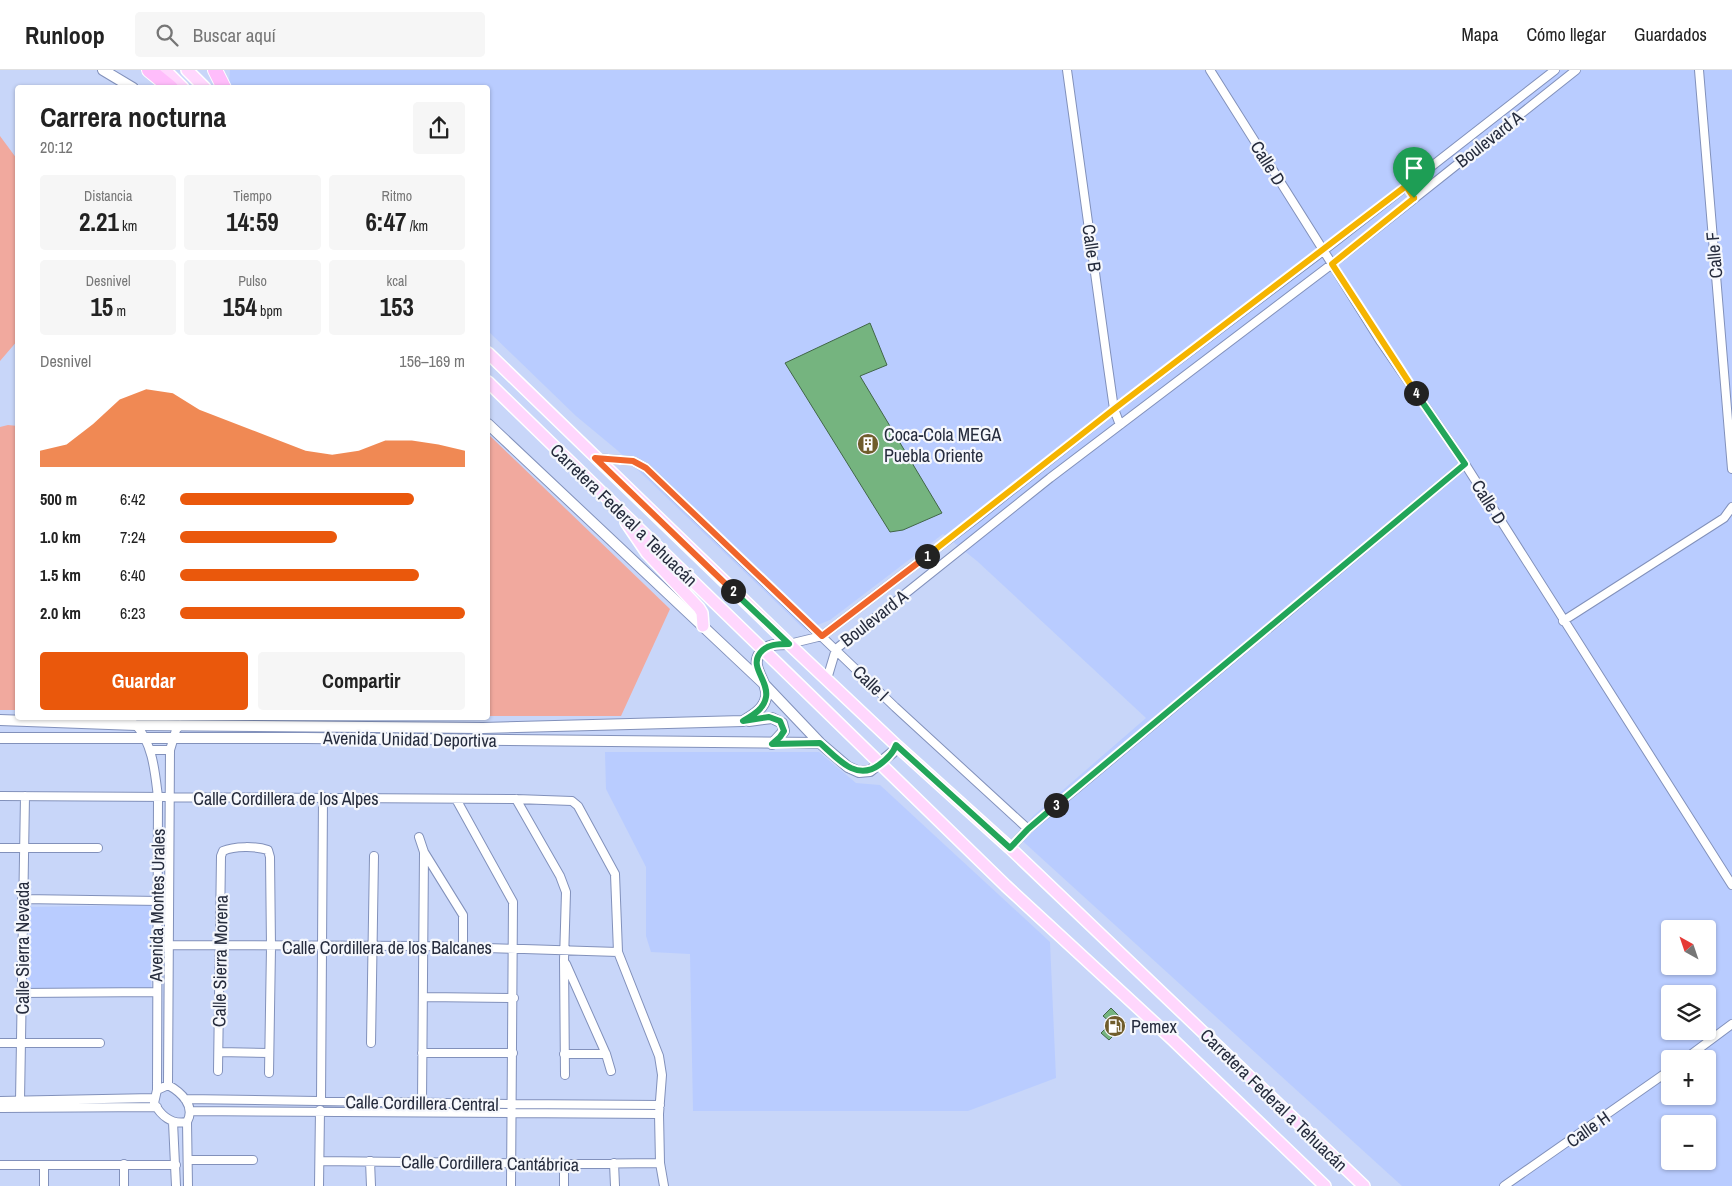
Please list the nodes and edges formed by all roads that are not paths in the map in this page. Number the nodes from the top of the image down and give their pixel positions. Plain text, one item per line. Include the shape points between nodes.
1 (104, 70) edge
2 (149, 70) edge
3 (165, 70) edge
4 (187, 70) edge
5 (215, 70) edge
6 (1068, 70) edge
7 (1210, 70) edge
8 (1555, 70) edge
9 (1576, 70) edge
10 (1699, 70) edge
11 (128, 85) edge
12 (167, 85) edge
13 (180, 85) edge
14 (202, 85) edge
15 (222, 85) edge
16 (1406, 186) junction
17 (1414, 198) junction
18 (1323, 251) junction
19 (1332, 264) junction
20 (490, 356) edge
21 (490, 384) edge
22 (1114, 409) junction
23 (1120, 425) junction
24 (490, 426) edge
25 (595, 458) junction
26 (1465, 464) junction
27 (1732, 469) edge
28 (612, 502) junction
29 (1732, 508) edge
30 (962, 530) junction
31 (970, 542) junction
32 (1563, 621) junction
33 (703, 626) junction
34 (822, 636) junction
35 (789, 644) junction
36 (836, 648) junction
37 (763, 649) junction
38 (826, 679) junction
39 (764, 683) junction
40 (0, 720) edge
41 (743, 721) junction
42 (136, 725) junction
43 (180, 726) junction
44 (454, 727) junction
45 (421, 728) junction
46 (483, 728) junction
47 (0, 738) edge
48 (144, 738) junction
49 (173, 738) junction
50 (420, 740) junction
51 (453, 740) junction
52 (482, 740) junction
53 (820, 743) junction
54 (772, 744) junction
55 (896, 745) junction
56 (150, 750) junction
57 (170, 750) junction
58 (881, 764) junction
59 (0, 796) edge
60 (24, 796) junction
61 (158, 797) junction
62 (169, 797) junction
63 (323, 798) junction
64 (456, 799) junction
65 (516, 799) junction
66 (1028, 829) junction
67 (419, 837) dead end
68 (0, 848) edge
69 (23, 848) junction
70 (98, 848) dead end
71 (1010, 848) junction
72 (424, 852) junction
73 (374, 856) dead end
74 (1732, 885) edge
75 (22, 899) junction
76 (157, 900) junction
77 (168, 900) junction
78 (156, 945) junction
79 (169, 946) junction
80 (220, 946) junction
81 (322, 946) junction
82 (372, 946) junction
83 (423, 946) junction
84 (463, 946) junction
85 (271, 947) junction
86 (514, 947) junction
87 (564, 949) junction
88 (618, 952) junction
89 (564, 960) junction
90 (156, 992) junction
91 (21, 993) junction
92 (424, 998) junction
93 (514, 998) junction
94 (1732, 1024) edge
95 (0, 1043) edge
96 (21, 1043) junction
97 (100, 1043) dead end
98 (371, 1043) dead end
99 (1697, 1050) edge
100 (219, 1052) junction
101 (269, 1052) junction
102 (513, 1053) junction
103 (422, 1054) junction
104 (564, 1054) junction
105 (606, 1054) junction
106 (218, 1071) dead end
107 (611, 1071) dead end
108 (269, 1073) dead end
109 (565, 1074) dead end
110 (1661, 1076) edge
111 (168, 1085) junction
112 (157, 1090) junction
113 (154, 1098) junction
114 (185, 1099) junction
115 (0, 1101) edge
116 (20, 1101) junction
117 (321, 1101) junction
118 (422, 1102) junction
119 (511, 1104) junction
120 (660, 1104) junction
121 (156, 1107) junction
122 (0, 1108) edge
123 (320, 1110) junction
124 (190, 1111) junction
125 (512, 1113) junction
126 (658, 1114) junction
127 (174, 1122) junction
128 (187, 1122) junction
129 (188, 1160) junction
130 (253, 1160) dead end
131 (320, 1161) junction
132 (370, 1161) junction
133 (511, 1163) junction
134 (614, 1163) junction
135 (660, 1163) junction
136 (124, 1164) junction
137 (564, 1164) junction
138 (0, 1165) edge
139 (44, 1165) junction
140 (176, 1165) junction
141 (44, 1186) edge
142 (124, 1186) edge
143 (176, 1186) edge
144 (188, 1186) edge
145 (319, 1186) edge
146 (371, 1186) edge
147 (511, 1186) edge
148 (564, 1186) edge
149 (615, 1186) edge
150 (664, 1186) edge
151 (1325, 1186) edge
152 (1364, 1186) edge
153 (1504, 1186) edge

1 - 11 street
2 - 12 highway
3 - 13 main road
4 - 14 main road
5 - 15 highway
6 - 22 street, Calle B
7 - 18 street, Calle D
8 - 16 street, Boulevard A
9 - 17 street, Boulevard A
10 - 27 street, Calle F
16 - 17 street
16 - 18 street, Boulevard A
17 - 19 street, Boulevard A
18 - 19 street, Calle D
18 - 22 street, Boulevard A
19 - 23 street, Boulevard A
19 - 26 street, Calle D
20 - 25 main road, Carretera Federal a Tehuacán
21 - 28 main road, Carretera Federal a Tehuacán
22 - 23 street, Calle B
22 - 30 street, Boulevard A
23 - 31 street, Boulevard A
24 - 33 street
25 - 34 street, Calle I via 633,461 646,468
25 - 35 main road, Carretera Federal a Tehuacán
26 - 32 street, Calle D
26 - 66 street
28 - 33 main road via 647,553 699,608
28 - 37 main road, Carretera Federal a Tehuacán
29 - 32 street via 1724,518
30 - 31 street
30 - 34 street, Boulevard A
31 - 36 street, Boulevard A
32 - 74 street, Calle D
33 - 39 street
34 - 35 street, Boulevard A
34 - 36 street, Calle I
35 - 37 street via 774,644
35 - 38 main road, Carretera Federal a Tehuacán
36 - 38 street, Boulevard A
36 - 66 street, Calle I
37 - 39 street via 756,663
37 - 58 main road, Carretera Federal a Tehuacán
38 - 55 main road, Carretera Federal a Tehuacán
39 - 41 street via 766,699 758,712
39 - 53 street
40 - 42 street, Avenida Unidad Deportiva
41 - 46 street, Avenida Unidad Deportiva
41 - 54 street, Avenida Unidad Deportiva via 769,717 780,721 784,731
42 - 43 street, Avenida Unidad Deportiva
42 - 48 street, Avenida Montes Urales
43 - 45 street, Avenida Unidad Deportiva
43 - 49 street, Avenida Montes Urales
44 - 45 street, Avenida Unidad Deportiva
44 - 46 street, Avenida Unidad Deportiva
44 - 51 street
45 - 50 street
46 - 52 street
47 - 48 street, Avenida Unidad Deportiva
48 - 49 street, Avenida Unidad Deportiva
48 - 56 street, Avenida Montes Urales
49 - 50 street, Avenida Unidad Deportiva
49 - 57 street, Avenida Montes Urales
50 - 51 street, Avenida Unidad Deportiva
51 - 52 street, Avenida Unidad Deportiva
52 - 54 street, Avenida Unidad Deportiva
53 - 54 street, Avenida Unidad Deportiva
53 - 58 street via 848,767 859,772 870,771
55 - 58 street
55 - 71 main road, Carretera Federal a Tehuacán
56 - 57 street
56 - 61 street, Avenida Montes Urales
57 - 62 street, Avenida Montes Urales
58 - 151 main road, Carretera Federal a Tehuacán
59 - 60 street, Calle Cordillera de los Alpes
60 - 61 street, Calle Cordillera de los Alpes
60 - 69 street, Calle Sierra Nevada
61 - 62 street, Calle Cordillera de los Alpes
61 - 76 street, Avenida Montes Urales
62 - 63 street, Calle Cordillera de los Alpes
62 - 77 street, Avenida Montes Urales
63 - 64 street, Calle Cordillera de los Alpes
63 - 81 street
64 - 65 street, Calle Cordillera de los Alpes
64 - 86 street via 510,893
65 - 87 street via 566,892
65 - 88 street, Calle Cordillera de los Alpes via 572,801 578,806 615,874
66 - 71 street
67 - 72 street
68 - 69 street
69 - 70 street
69 - 75 street, Calle Sierra Nevada
71 - 152 main road, Carretera Federal a Tehuacán
72 - 83 street
72 - 84 street via 463,915
73 - 82 street
75 - 76 street
75 - 91 street, Calle Sierra Nevada
76 - 77 street
76 - 78 street, Avenida Montes Urales
77 - 79 street, Avenida Montes Urales
78 - 79 street, Calle Cordillera de los Balcanes
78 - 90 street, Avenida Montes Urales
79 - 80 street, Calle Cordillera de los Balcanes
79 - 111 street, Avenida Montes Urales
80 - 85 street, Calle Cordillera de los Balcanes
80 - 85 street, Calle Sierra Morena via 221,856 228,849 253,848 268,850
80 - 100 street, Calle Sierra Morena
81 - 82 street, Calle Cordillera de los Balcanes
81 - 85 street, Calle Cordillera de los Balcanes
81 - 117 street
82 - 83 street, Calle Cordillera de los Balcanes
82 - 98 street
83 - 84 street, Calle Cordillera de los Balcanes
83 - 92 street
84 - 86 street, Calle Cordillera de los Balcanes
85 - 101 street
86 - 87 street, Calle Cordillera de los Balcanes
86 - 93 street
87 - 88 street, Calle Cordillera de los Balcanes
87 - 89 street
88 - 120 street via 659,1056 662,1076
89 - 104 street
89 - 105 street
90 - 91 street
90 - 112 street, Avenida Montes Urales
91 - 96 street, Calle Sierra Nevada
92 - 93 street
92 - 103 street
93 - 102 street
94 - 99 street
95 - 96 street
96 - 97 street
96 - 116 street, Calle Sierra Nevada
100 - 101 street
100 - 106 street, Calle Sierra Morena
101 - 108 street
102 - 103 street
102 - 119 street
103 - 118 street
104 - 105 street
104 - 109 street
105 - 107 street
110 - 153 street, Calle H
111 - 112 street
111 - 114 street
112 - 113 street
113 - 116 street
113 - 121 street
114 - 117 street, Calle Cordillera Central
114 - 124 street
115 - 116 street
117 - 118 street, Calle Cordillera Central
118 - 119 street, Calle Cordillera Central
119 - 120 street, Calle Cordillera Central
119 - 125 street
120 - 126 street
121 - 122 street
121 - 127 street
123 - 124 street, Calle Cordillera Central
123 - 125 street, Calle Cordillera Central
123 - 131 street
124 - 128 street
125 - 126 street, Calle Cordillera Central
125 - 133 street
126 - 135 street
127 - 128 street
127 - 140 street
128 - 129 street
129 - 130 street
129 - 144 street
131 - 132 street, Calle Cordillera Cantábrica
131 - 145 street
132 - 133 street, Calle Cordillera Cantábrica
132 - 146 street
133 - 137 street, Calle Cordillera Cantábrica
133 - 147 street
134 - 135 street, Calle Cordillera Cantábrica
134 - 137 street, Calle Cordillera Cantábrica
134 - 149 street
135 - 150 street
136 - 139 street
136 - 140 street
136 - 142 street
137 - 148 street
138 - 139 street
139 - 141 street
140 - 143 street

